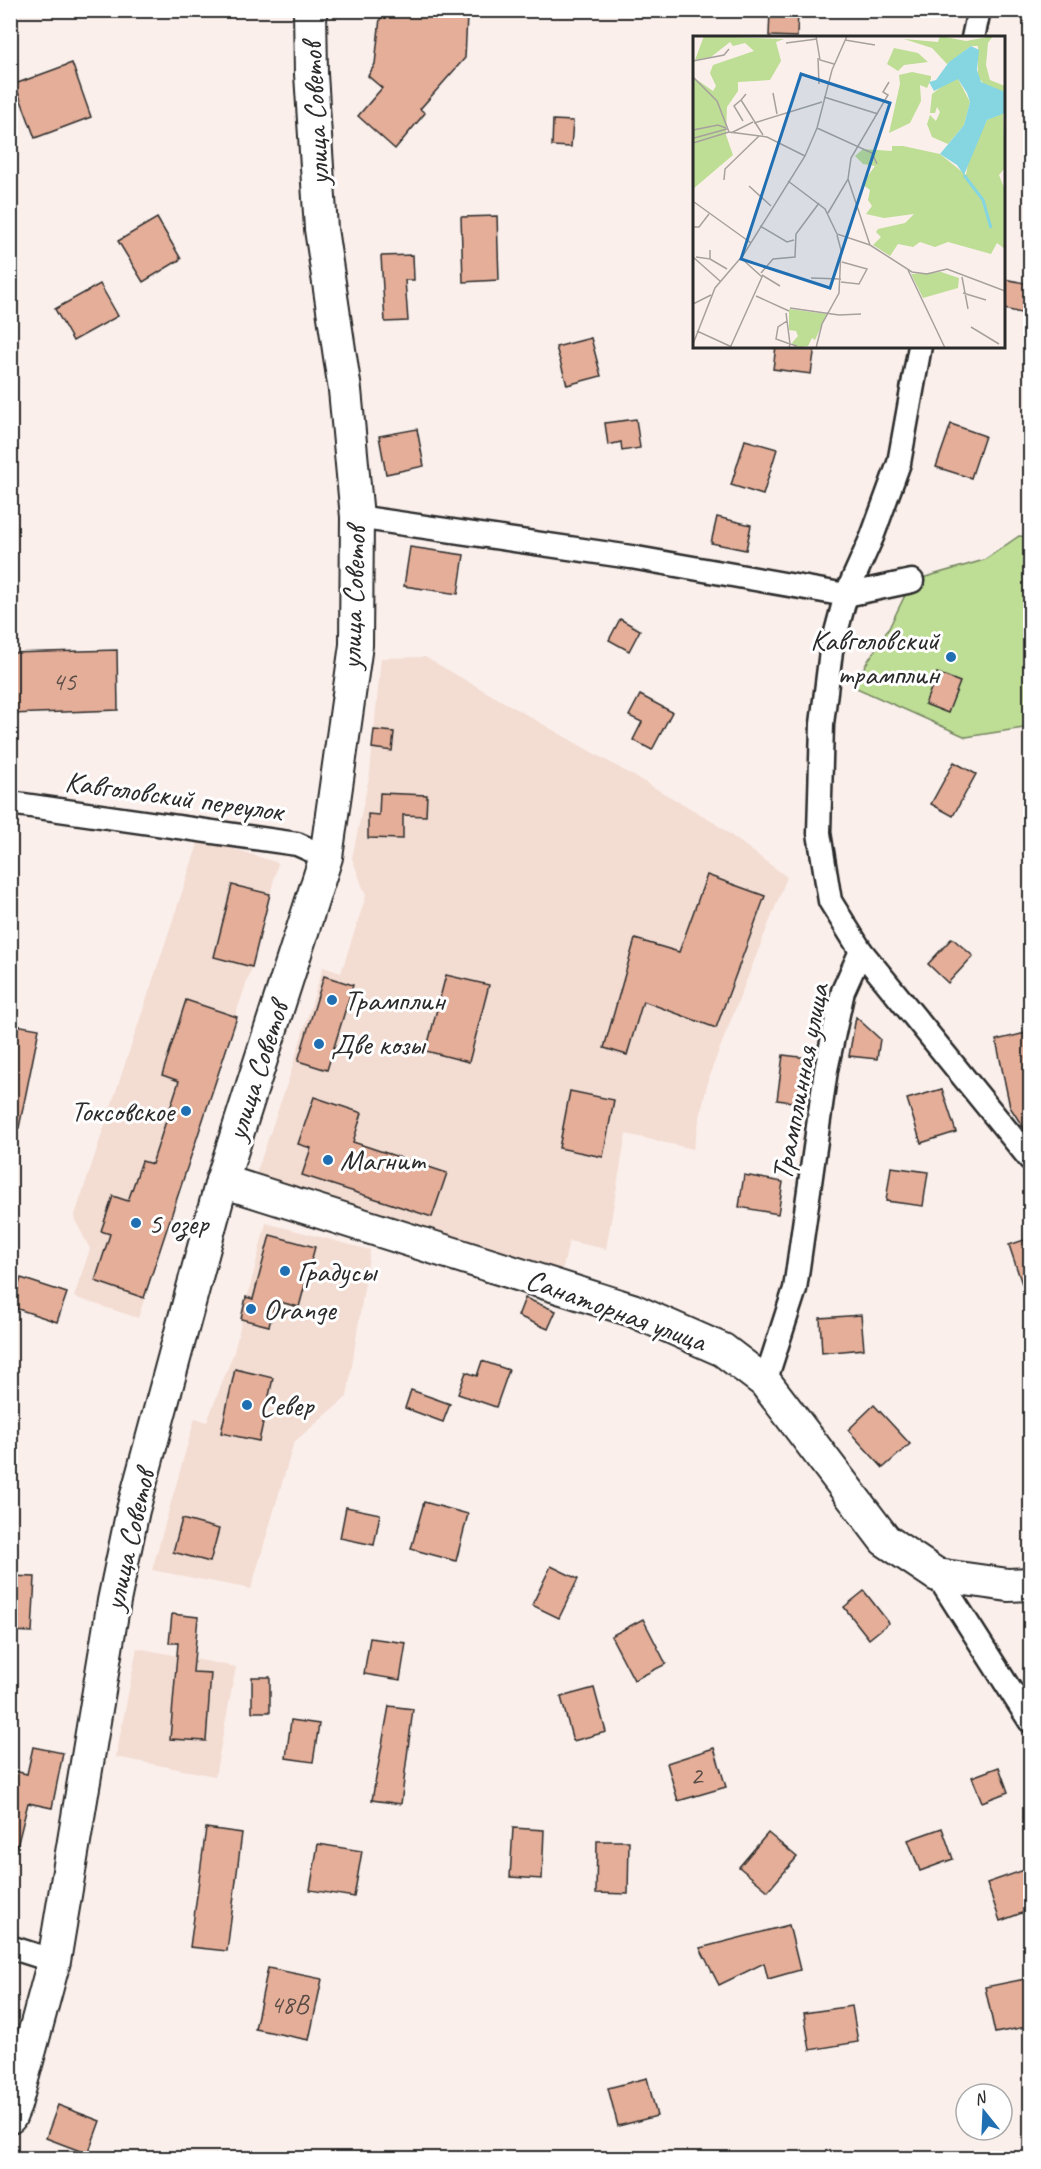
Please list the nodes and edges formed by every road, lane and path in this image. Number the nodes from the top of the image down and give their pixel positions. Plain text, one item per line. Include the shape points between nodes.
1 (310, 10) edge
2 (979, 10) edge
3 (973, 36) edge
4 (920, 348) edge
5 (357, 517) junction
6 (912, 581) dead end
7 (846, 594) junction
8 (10, 803) edge
9 (326, 857) junction
10 (861, 951) junction
11 (1030, 1159) edge
12 (222, 1181) junction
13 (765, 1382) junction
14 (936, 1575) junction
15 (1030, 1584) edge
16 (1030, 1721) edge
17 (10, 1947) edge
18 (54, 1961) junction
19 (10, 2117) edge

1 - 5 main road, улица Советов via 321,229 345,390
2 - 3 street
4 - 7 street via 899,463
5 - 7 street via 631,557
5 - 9 main road, улица Советов via 356,645
6 - 7 street
7 - 10 street via 831,651 822,724 819,833 830,901
8 - 9 street, Кавголовский переулок via 297,844
9 - 12 main road, улица Советов
10 - 11 street, Трамплинная улица
10 - 13 street, Трамплинная улица via 843,991 826,1070 795,1289
12 - 13 main road, Санаторная улица via 632,1310 723,1350
12 - 18 main road, улица Советов via 133,1510 114,1601
13 - 14 main road, Санаторная улица via 885,1540
14 - 15 main road, Санаторная улица via 1008,1585
14 - 16 street
17 - 18 street
18 - 19 main road, улица Советов

